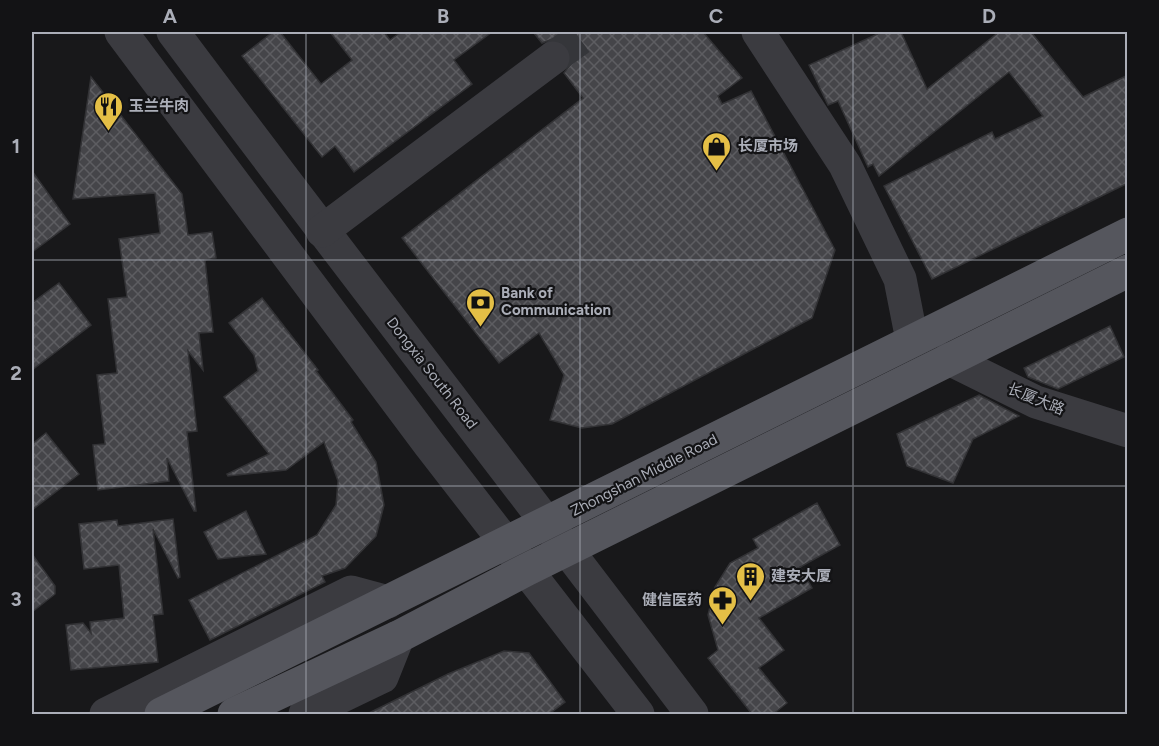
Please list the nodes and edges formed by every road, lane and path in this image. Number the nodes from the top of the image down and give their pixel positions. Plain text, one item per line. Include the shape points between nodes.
1 (120, 32) edge
2 (173, 32) edge
3 (758, 32) edge
4 (553, 58) tunnel mouth
5 (322, 231) junction
6 (1128, 234) edge
7 (1128, 271) edge
8 (912, 340) junction
9 (949, 359) junction
10 (1128, 431) edge
11 (548, 523) junction
12 (506, 544) junction
13 (568, 550) junction
14 (526, 570) junction
15 (388, 602) junction
16 (398, 637) junction
17 (106, 714) edge
18 (161, 714) edge
19 (234, 714) edge
20 (305, 714) edge
21 (638, 714) edge
22 (692, 714) edge

1 - 12 street
2 - 5 street, Dongxia South Road
3 - 8 street via 845,165 900,279
4 - 5 street
5 - 11 street, Dongxia South Road
6 - 8 main road, Zhongshan Middle Road
7 - 9 main road
8 - 11 main road, Zhongshan Middle Road
9 - 10 street, 长厦大路 via 1036,402
9 - 13 main road
11 - 12 main road, Zhongshan Middle Road
11 - 13 street, Dongxia South Road
12 - 14 street
12 - 15 main road, Zhongshan Middle Road
13 - 14 main road
13 - 22 street, Dongxia South Road
14 - 16 main road
14 - 21 street
15 - 17 street via 351,592
15 - 18 main road, Zhongshan Middle Road
16 - 19 main road
16 - 20 street via 382,677

